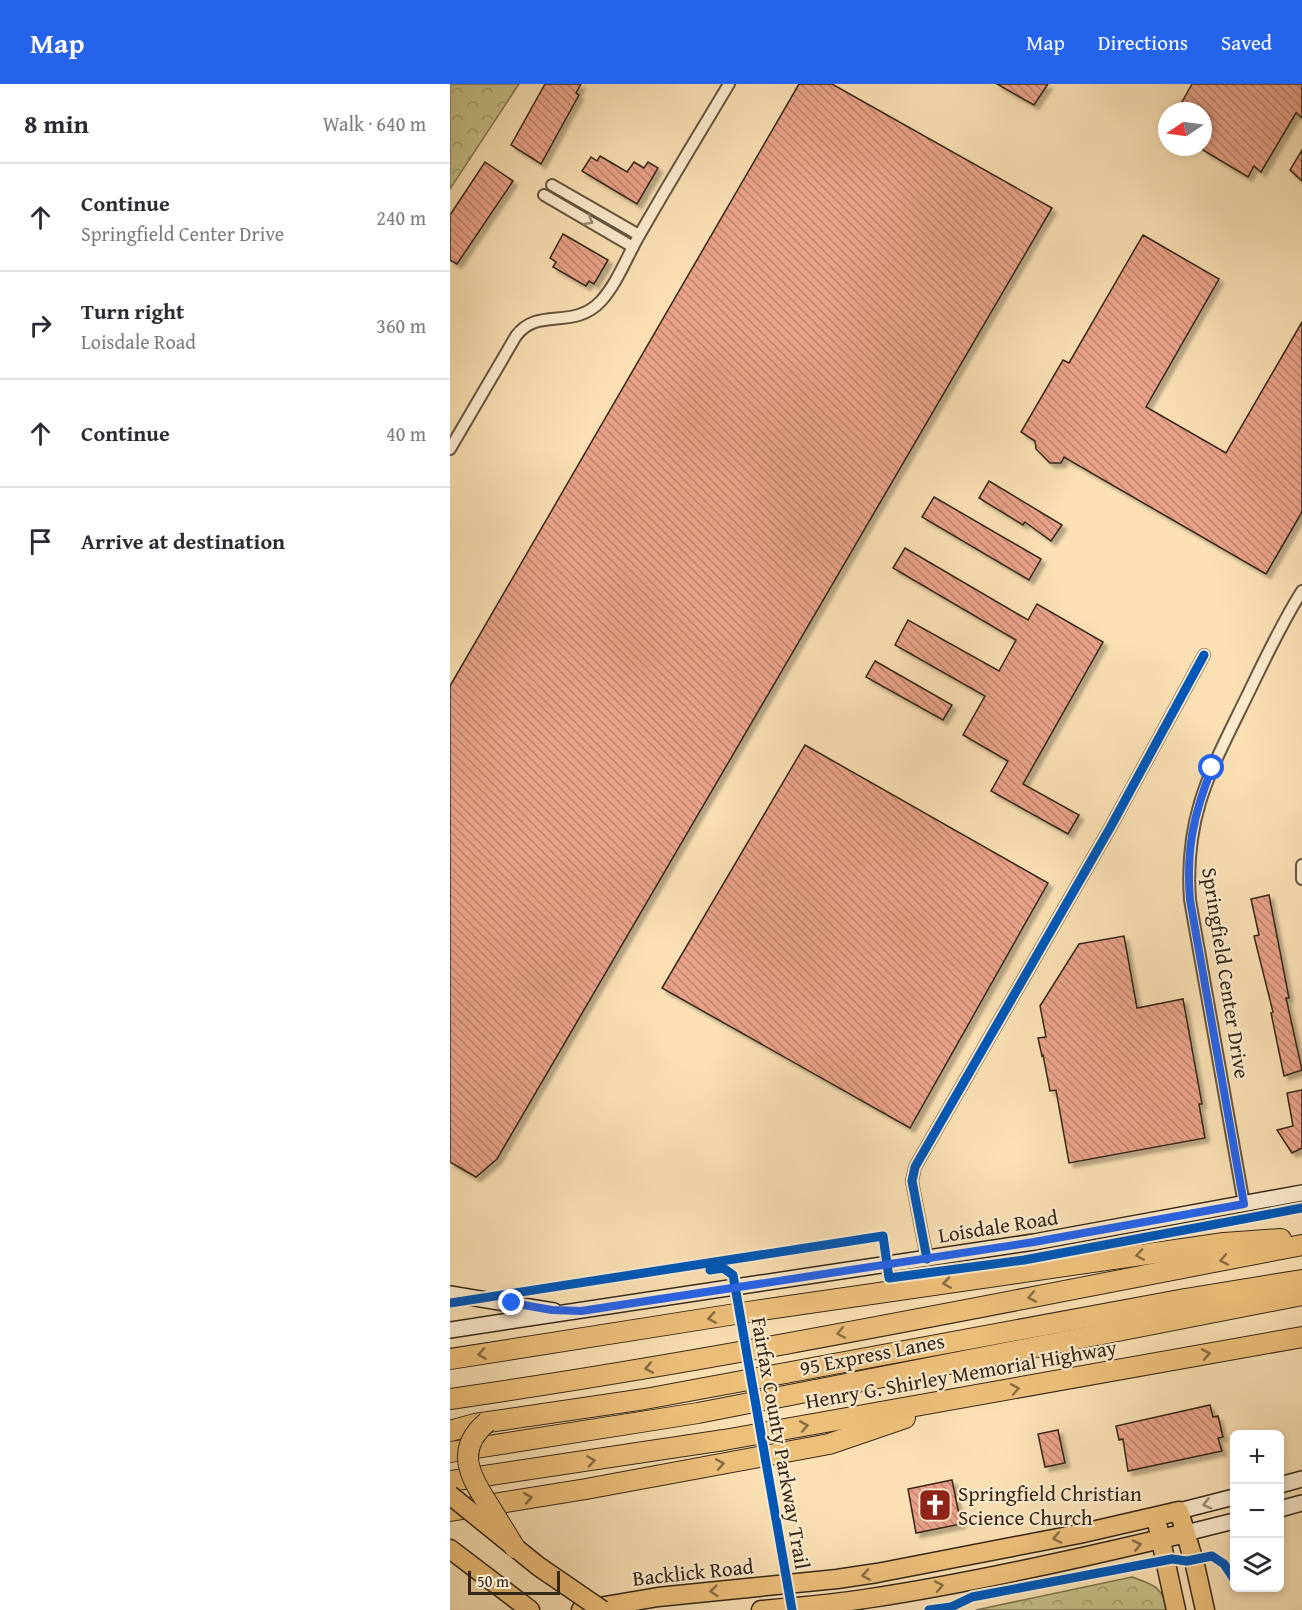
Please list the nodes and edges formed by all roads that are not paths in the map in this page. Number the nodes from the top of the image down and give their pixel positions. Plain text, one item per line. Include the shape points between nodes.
1 (729, 84) edge
2 (552, 185) dead end
3 (544, 195) dead end
4 (639, 236) junction
5 (633, 247) junction
6 (450, 449) edge
7 (1302, 591) edge
8 (1204, 655) dead end
9 (1302, 865) edge
10 (1302, 879) edge
11 (1302, 1193) edge
12 (1244, 1204) junction
13 (1302, 1238) edge
14 (1302, 1245) edge
15 (927, 1259) junction
16 (1302, 1280) edge
17 (450, 1294) edge
18 (1302, 1294) edge
19 (581, 1311) junction
20 (450, 1330) edge
21 (1302, 1337) edge
22 (450, 1359) edge
23 (450, 1399) edge
24 (957, 1400) junction
25 (494, 1421) junction
26 (450, 1431) edge
27 (450, 1452) edge
28 (1302, 1479) edge
29 (450, 1481) edge
30 (1284, 1484) edge
31 (450, 1495) edge
32 (1230, 1498) edge
33 (1302, 1503) edge
34 (1284, 1508) edge
35 (450, 1511) edge
36 (1179, 1511) junction
37 (1155, 1516) junction
38 (1230, 1522) edge
39 (1186, 1533) junction
40 (1161, 1539) junction
41 (515, 1548) junction
42 (450, 1549) edge
43 (896, 1570) junction
44 (900, 1593) junction
45 (530, 1610) edge
46 (581, 1610) edge
47 (602, 1610) edge
48 (761, 1610) edge
49 (1176, 1610) edge
50 (1205, 1610) edge

1 - 4 street
2 - 4 street
3 -> 5 street
4 - 5 street
5 - 6 street via 606,294 592,309 571,318 536,321 519,331
7 - 12 street, Springfield Center Drive via 1212,768 1199,801 1189,851 1190,900
8 - 15 street via 1110,828 915,1167 912,1181
9 - 10 street
11 - 12 main road, Loisdale Road
12 - 15 main road, Loisdale Road
13 -> 22 highway via 1224,1243
14 -> 23 highway via 760,1348
15 - 19 main road, Loisdale Road
16 - 25 highway via 645,1399
17 - 19 main road
18 - 27 highway, 95 Express Lanes via 698,1413
19 - 20 main road, Loisdale Road
24 -> 21 highway, Henry G. Shirley Memorial Highway
29 -> 24 highway, Henry G. Shirley Memorial Highway
35 -> 24 highway via 829,1444
25 - 26 highway
25 - 41 highway, bridge via 471,1440 468,1468
28 - 30 main road
31 - 41 main road, bridge
32 -> 36 main road, Backlick Road
33 - 34 main road
36 - 37 main road, Backlick Road
36 - 39 main road
37 - 40 main road
37 -> 43 main road, Backlick Road
38 - 39 main road
39 - 40 main road
39 - 50 main road
44 -> 40 main road
40 - 49 main road
41 - 47 main road, bridge
42 - 45 main road
43 - 44 main road
43 -> 46 main road, Backlick Road via 657,1597
44 - 48 main road

